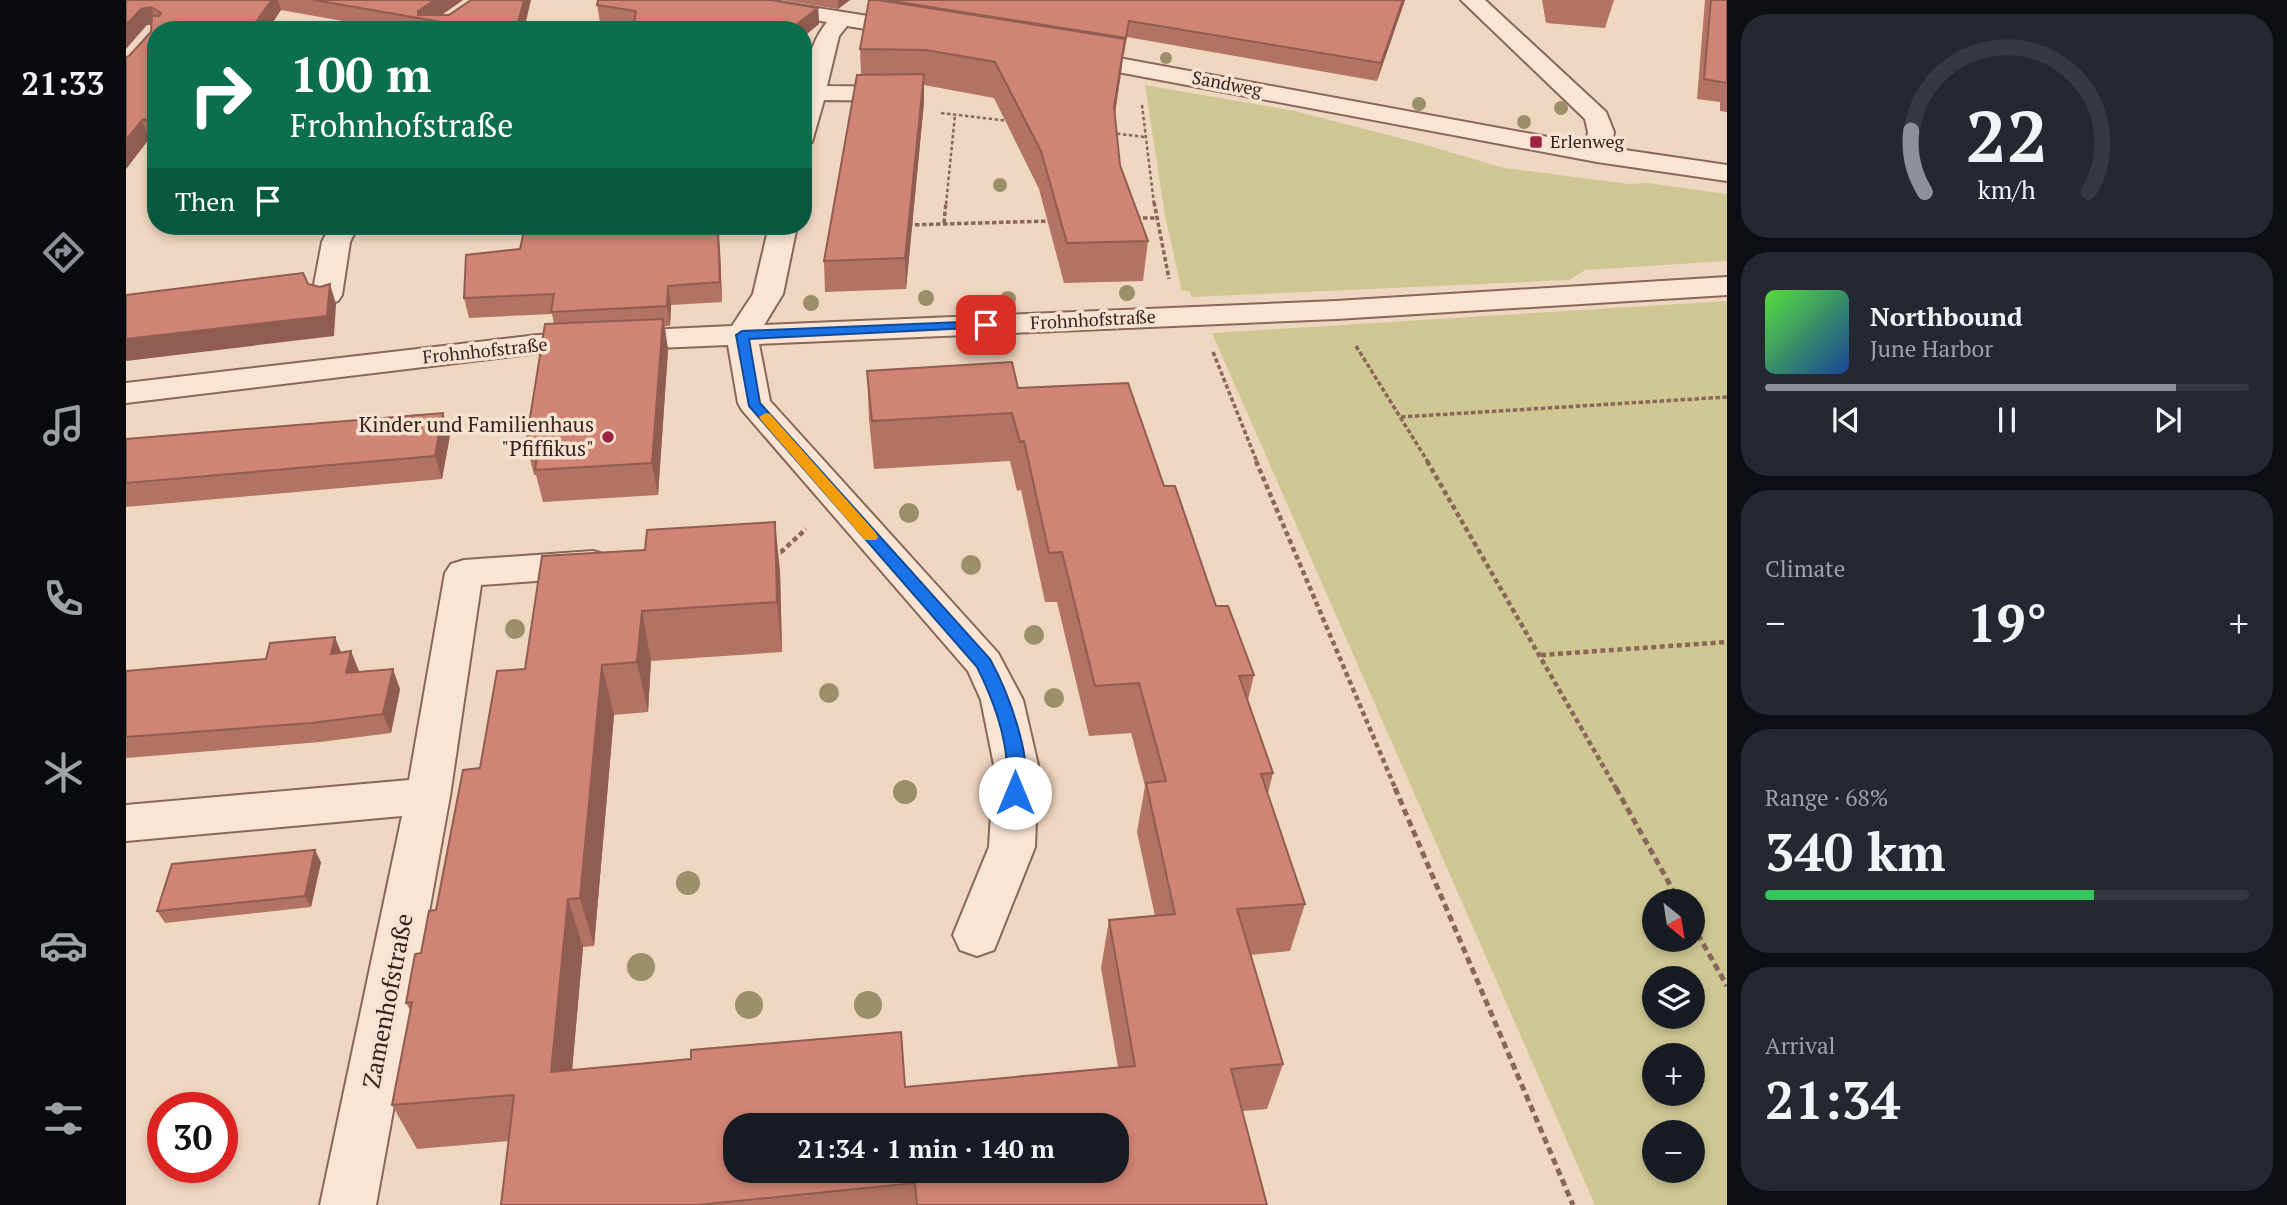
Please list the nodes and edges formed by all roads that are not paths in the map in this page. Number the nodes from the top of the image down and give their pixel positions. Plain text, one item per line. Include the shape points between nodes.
1 (726, 0) edge
2 (1472, 0) edge
3 (842, 18) junction
4 (934, 33) edge
5 (1043, 51) edge
6 (813, 93) junction
7 (812, 97) edge
8 (922, 103) edge
9 (1597, 154) junction
10 (1727, 173) edge
11 (340, 235) edge
12 (781, 235) edge
13 (1727, 286) edge
14 (327, 295) edge
15 (742, 335) junction
16 (324, 338) edge
17 (321, 369) junction
18 (126, 393) edge
19 (621, 562) edge
20 (428, 796) junction
21 (126, 823) edge
22 (977, 935) dead end
23 (348, 1205) edge

1 - 3 street
2 - 9 street via 1597,117 1601,132
3 - 4 street
3 - 6 street via 828,35
5 - 9 street, Sandweg
6 - 7 street
6 - 8 street
9 - 10 street, Sandweg
11 - 14 street
12 - 15 street via 768,294
13 - 15 street, Frohnhofstraße via 1336,310
15 - 17 street, Frohnhofstraße via 538,344
15 - 22 street via 754,403 984,663 1002,700 1016,765 1012,847
16 - 17 street
17 - 18 street, Frohnhofstraße
19 - 20 street, Zamenhofstraße via 464,573
20 - 21 street
20 - 23 street, Zamenhofstraße

